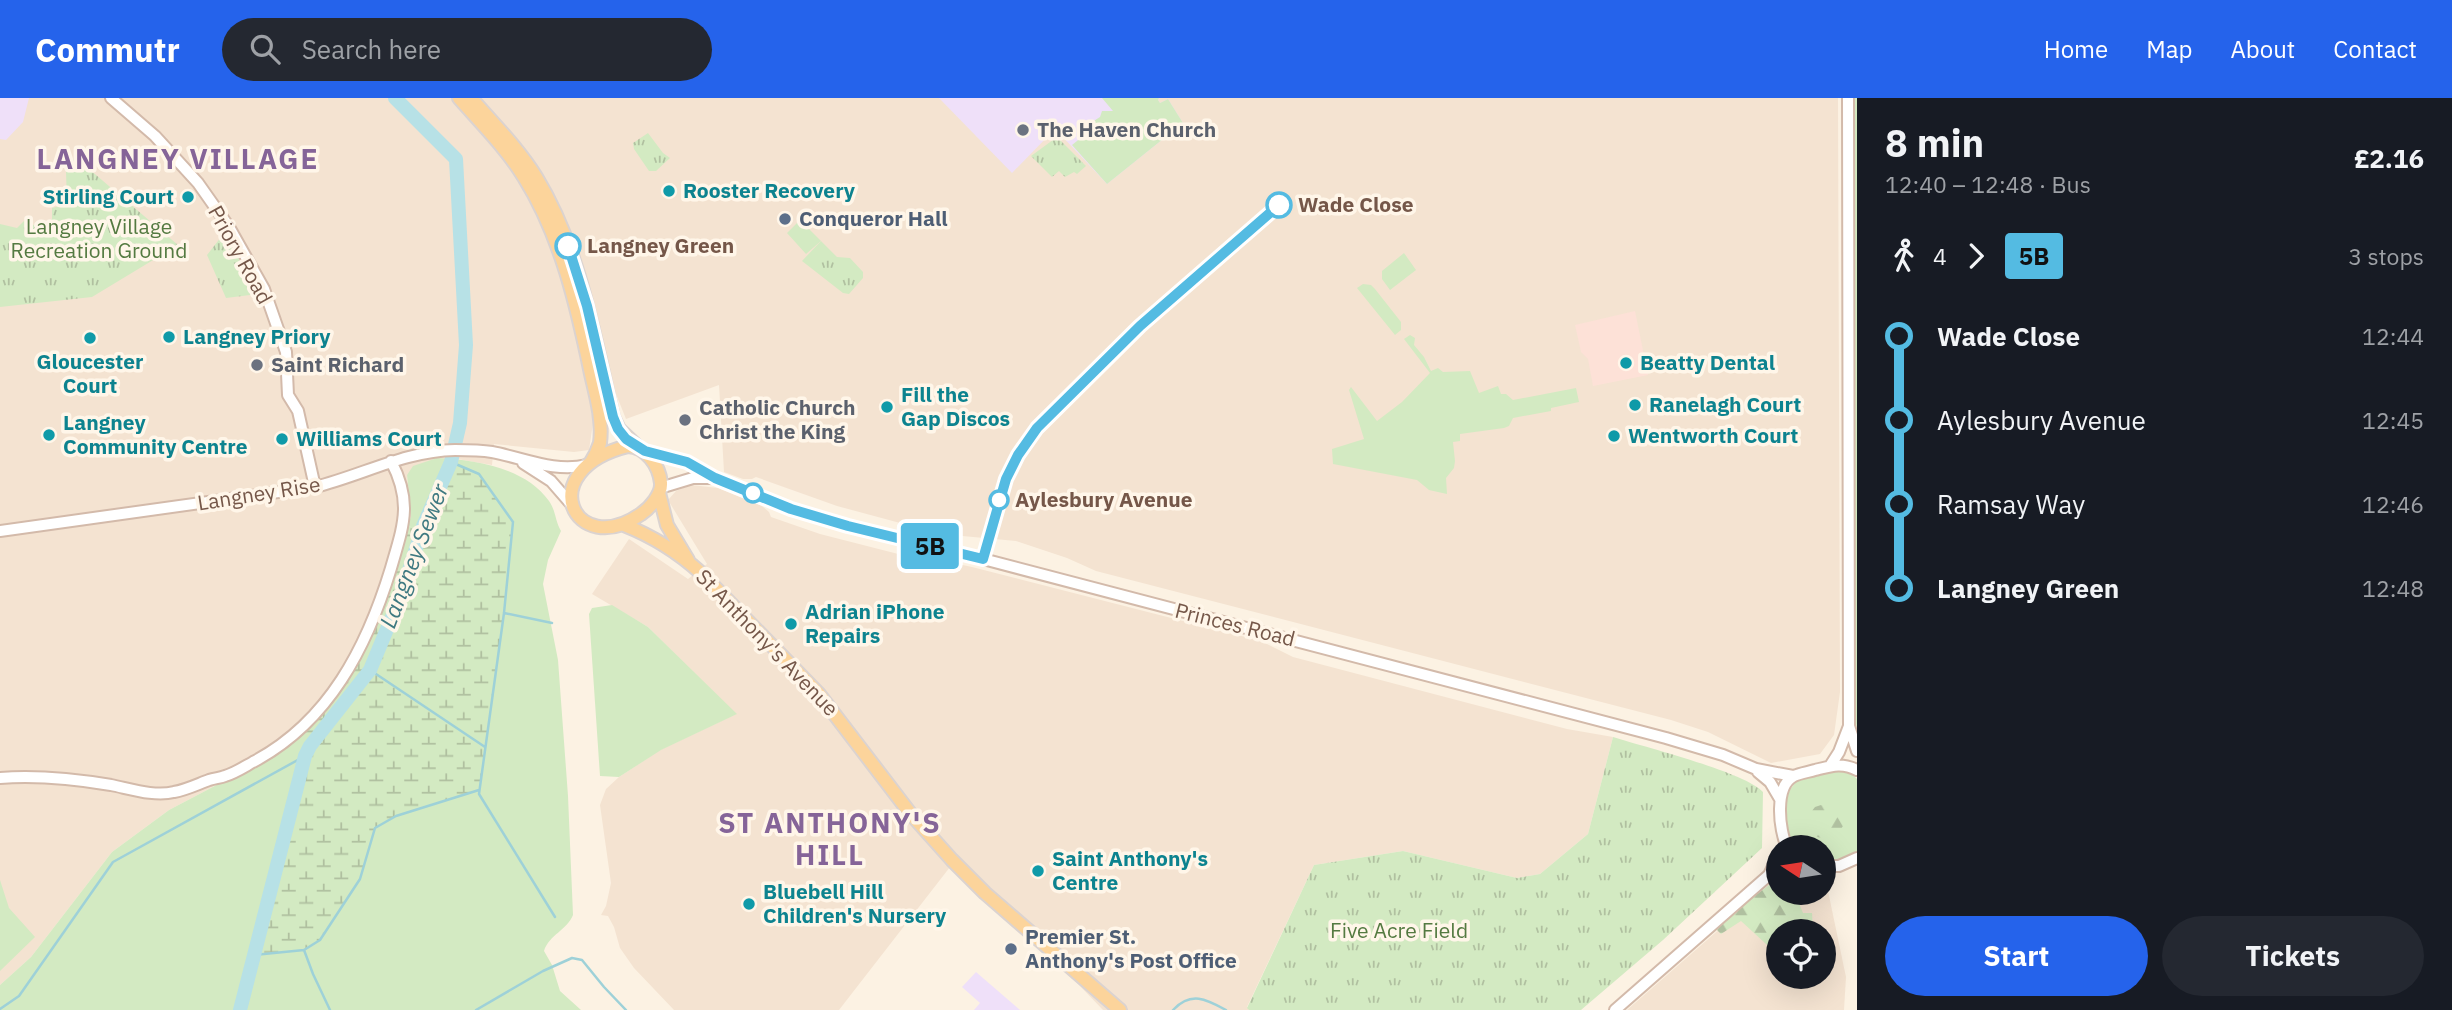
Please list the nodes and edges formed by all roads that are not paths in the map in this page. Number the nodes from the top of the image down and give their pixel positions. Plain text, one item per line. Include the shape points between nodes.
1 (111, 98) edge
2 (459, 98) edge
3 (471, 98) edge
4 (1848, 98) edge
5 (641, 449) junction
6 (513, 458) junction
7 (391, 461) junction
8 (589, 464) junction
9 (715, 478) junction
10 (315, 487) junction
11 (660, 490) junction
12 (571, 504) junction
13 (624, 525) junction
14 (0, 531) edge
15 (690, 563) junction
16 (1849, 726) junction
17 (1857, 751) edge
18 (1830, 766) junction
19 (1756, 769) junction
20 (1857, 770) edge
21 (1793, 776) junction
22 (0, 778) edge
23 (1780, 799) junction
24 (1784, 835) edge
25 (1857, 859) edge
26 (1836, 866) edge
27 (1766, 878) edge
28 (1120, 1010) edge
29 (1615, 1010) edge

1 - 10 street, Priory Road via 155,136 198,183 264,289 286,352 288,395 298,411
2 - 8 main road via 523,174 556,241 600,416 600,443
3 - 5 main road via 519,154 548,199 587,306 613,417 618,429
4 - 16 street
5 - 8 main road via 621,448
5 - 9 street, Princes Road via 687,462
5 - 11 main road via 658,473
6 - 7 street, Langney Rise via 492,452 442,450
6 - 8 street, Langney Rise via 566,468
6 - 12 street, Langney Rise via 542,474
7 - 10 street, Langney Rise
7 - 22 street via 405,501 404,525 357,657 341,684 304,726 272,752 226,776 172,793 69,779
8 - 12 main road via 573,480
9 - 11 street, Princes Road via 693,478
9 - 19 street, Princes Road via 848,526 1666,737
10 - 14 street, Langney Rise
11 - 13 main road via 645,512
11 - 15 main road, St Anthony's Avenue via 667,525
12 - 13 main road via 594,526
13 - 15 main road, St Anthony's Avenue
15 - 28 main road, St Anthony's Avenue via 819,694 947,855
16 - 17 street
16 - 18 street
18 - 20 street
18 - 21 street
19 - 21 street, Princes Road
19 - 23 street, Princes Road
21 - 23 street via 1785,783
23 - 24 street
25 - 26 street
27 - 29 street

